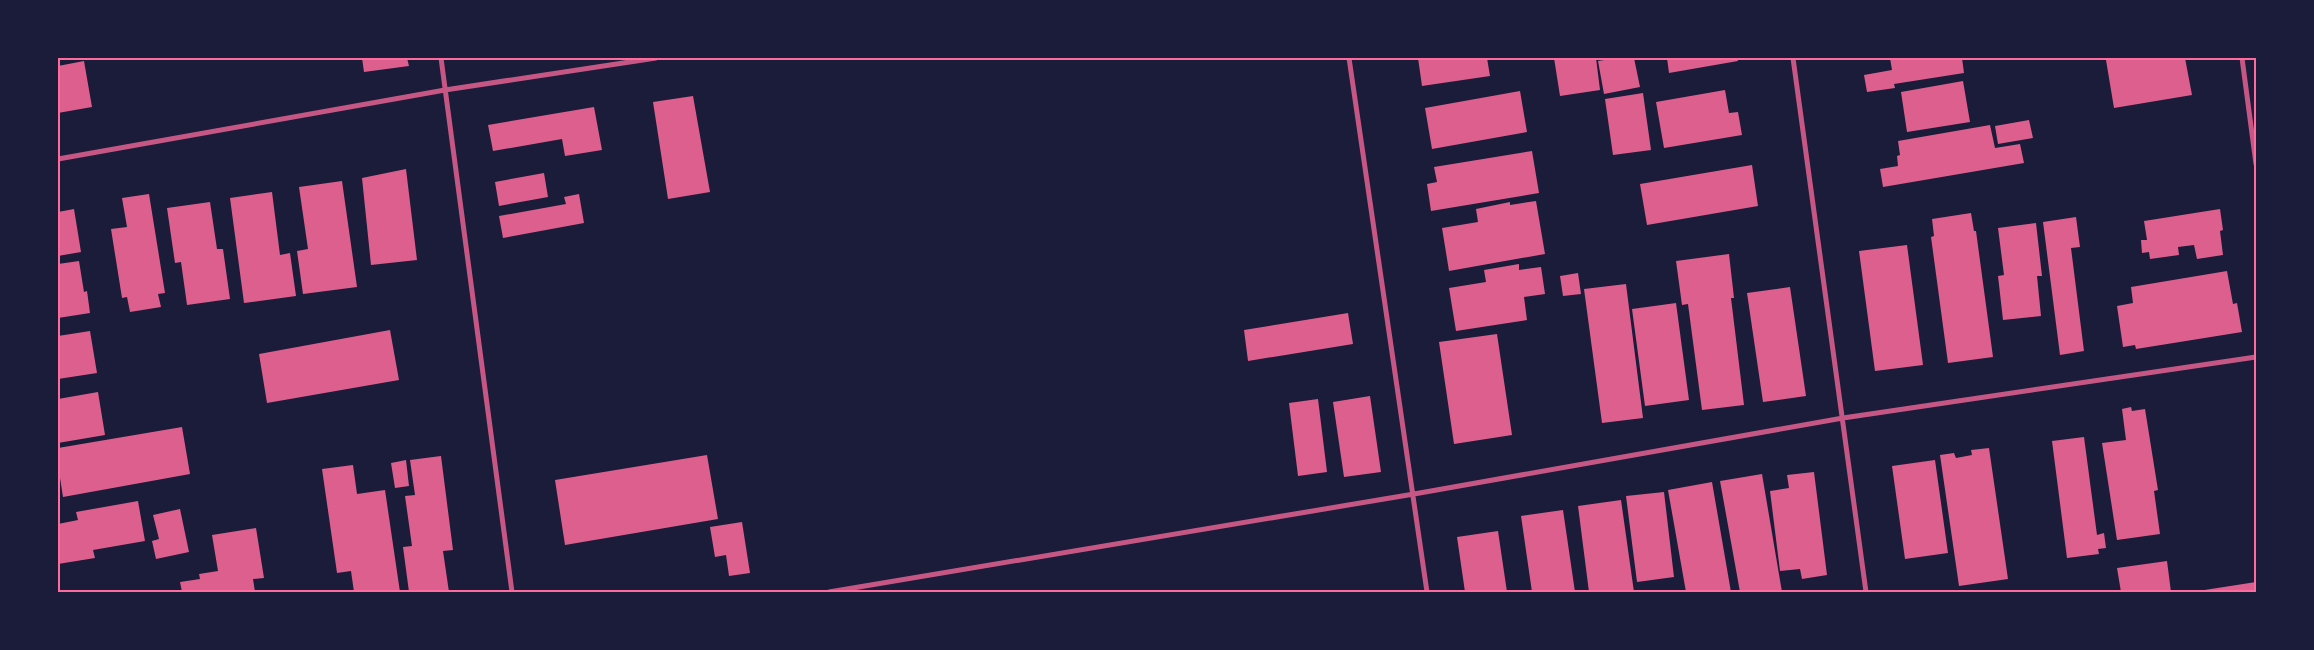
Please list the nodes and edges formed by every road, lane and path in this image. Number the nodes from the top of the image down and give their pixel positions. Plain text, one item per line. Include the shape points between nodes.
1 (441, 58) edge
2 (656, 58) edge
3 (1349, 58) edge
4 (1793, 58) edge
5 (2242, 58) edge
6 (445, 90) junction
7 (58, 160) edge
8 (2256, 164) edge
9 (2256, 357) edge
10 (1843, 418) junction
11 (1414, 494) junction
12 (512, 592) edge
13 (829, 592) edge
14 (1427, 592) edge
15 (1866, 592) edge

1 - 6 street
2 - 6 street
3 - 11 street
4 - 10 street
5 - 8 street
6 - 7 street
6 - 12 street
9 - 10 street
10 - 11 street
10 - 15 street
11 - 13 street
11 - 14 street

